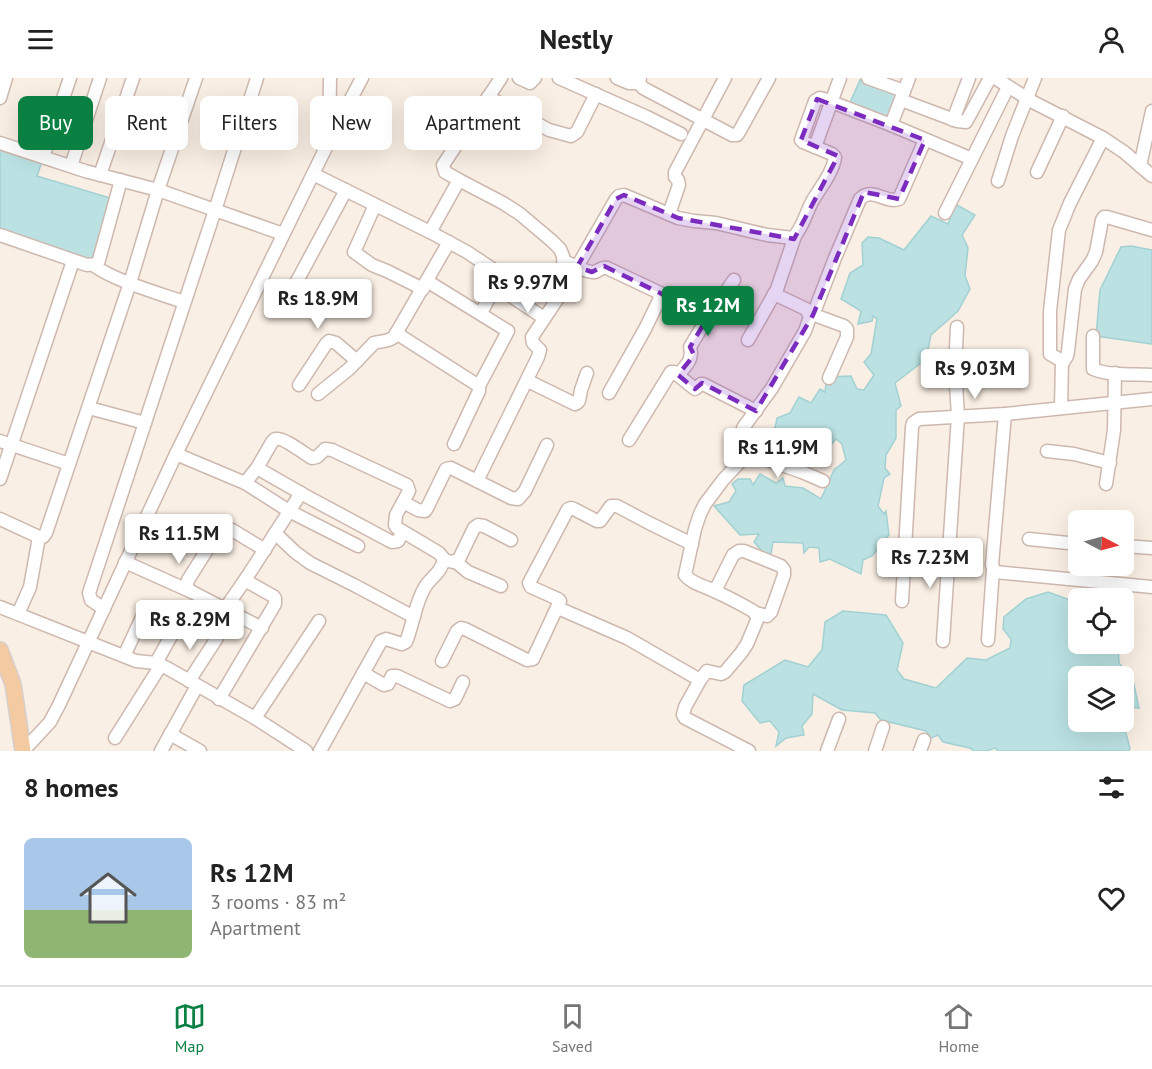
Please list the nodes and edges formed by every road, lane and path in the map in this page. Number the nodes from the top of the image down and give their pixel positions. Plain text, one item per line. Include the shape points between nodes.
1 (6, 78) edge
2 (69, 78) edge
3 (100, 78) edge
4 (133, 78) edge
5 (196, 78) edge
6 (257, 78) edge
7 (330, 78) edge
8 (362, 78) edge
9 (501, 78) edge
10 (519, 78) edge
11 (535, 78) edge
12 (559, 78) edge
13 (617, 78) edge
14 (725, 78) edge
15 (769, 78) edge
16 (840, 78) edge
17 (867, 78) edge
18 (909, 78) edge
19 (969, 78) edge
20 (993, 78) edge
21 (1035, 78) edge
22 (639, 81) edge
23 (1008, 87) junction
24 (596, 94) junction
25 (902, 95) junction
26 (330, 96) edge
27 (352, 96) edge
28 (489, 96) edge
29 (0, 98) edge
30 (1027, 98) junction
31 (831, 102) junction
32 (1152, 111) edge
33 (1063, 116) junction
34 (704, 120) junction
35 (953, 120) junction
36 (542, 126) edge
37 (891, 126) junction
38 (681, 134) dead end
39 (1103, 138) junction
40 (925, 140) junction
41 (0, 143) edge
42 (325, 150) edge
43 (453, 150) edge
44 (43, 157) junction
45 (972, 159) junction
46 (71, 166) junction
47 (1140, 166) junction
48 (1037, 171) dead end
49 (313, 174) junction
50 (100, 175) junction
51 (1152, 176) edge
52 (121, 180) junction
53 (459, 180) junction
54 (998, 181) dead end
55 (158, 190) junction
56 (346, 190) junction
57 (375, 205) junction
58 (215, 210) junction
59 (945, 213) dead end
60 (669, 214) junction
61 (1152, 230) edge
62 (430, 232) junction
63 (283, 234) junction
64 (0, 235) edge
65 (795, 236) junction
66 (449, 242) junction
67 (73, 261) junction
68 (564, 261) junction
69 (93, 266) junction
70 (578, 267) junction
71 (501, 275) junction
72 (734, 279) dead end
73 (130, 283) junction
74 (296, 283) dead end
75 (425, 285) junction
76 (662, 294) junction
77 (774, 294) junction
78 (184, 302) junction
79 (481, 313) junction
80 (811, 314) junction
81 (544, 318) junction
82 (705, 322) junction
83 (957, 327) dead end
84 (396, 333) junction
85 (1093, 336) dead end
86 (747, 340) dead end
87 (357, 361) junction
88 (1062, 364) junction
89 (587, 373) dead end
90 (1115, 373) junction
91 (678, 375) junction
92 (1152, 375) edge
93 (829, 378) dead end
94 (528, 381) junction
95 (298, 385) dead end
96 (479, 386) junction
97 (609, 393) dead end
98 (318, 394) dead end
99 (1152, 399) edge
100 (1114, 402) junction
101 (89, 408) junction
102 (1061, 408) junction
103 (756, 411) junction
104 (1005, 414) junction
105 (958, 416) junction
106 (145, 423) junction
107 (629, 440) dead end
108 (6, 443) edge
109 (454, 444) dead end
110 (547, 445) dead end
111 (752, 448) junction
112 (1047, 452) dead end
113 (176, 454) junction
114 (1110, 463) junction
115 (69, 464) junction
116 (257, 468) junction
117 (0, 479) edge
118 (477, 481) junction
119 (823, 481) dead end
120 (244, 483) junction
121 (1106, 484) dead end
122 (301, 494) junction
123 (403, 502) junction
124 (290, 511) junction
125 (0, 519) edge
126 (404, 532) junction
127 (276, 533) junction
128 (39, 537) junction
129 (1029, 539) dead end
130 (511, 540) dead end
131 (1068, 543) edge
132 (692, 544) junction
133 (358, 546) dead end
134 (1134, 547) edge
135 (1152, 548) edge
136 (265, 550) junction
137 (450, 561) junction
138 (125, 562) junction
139 (993, 569) junction
140 (1085, 576) edge
141 (247, 577) junction
142 (1084, 580) junction
143 (501, 586) dead end
144 (1152, 587) edge
145 (715, 591) junction
146 (192, 592) junction
147 (902, 601) dead end
148 (0, 607) edge
149 (558, 608) junction
150 (104, 609) junction
151 (186, 609) dead end
152 (225, 609) junction
153 (145, 611) dead end
154 (756, 613) junction
155 (18, 614) junction
156 (414, 617) junction
157 (319, 621) dead end
158 (262, 628) junction
159 (217, 638) dead end
160 (988, 640) dead end
161 (943, 641) dead end
162 (89, 642) junction
163 (0, 650) edge
164 (124, 656) junction
165 (442, 661) dead end
166 (158, 664) junction
167 (363, 673) junction
168 (700, 680) junction
169 (463, 682) dead end
170 (193, 684) junction
171 (219, 699) junction
172 (255, 718) junction
173 (839, 719) dead end
174 (883, 727) dead end
175 (170, 734) junction
176 (116, 738) dead end
177 (27, 750) edge
178 (161, 751) edge
179 (200, 751) edge
180 (306, 751) edge
181 (320, 751) edge
182 (749, 751) edge
183 (827, 751) edge
184 (875, 751) edge

1 - 29 street
2 - 44 street
3 - 46 street
4 - 50 street
5 - 55 street
6 - 58 street
7 - 26 street
8 - 27 street
9 - 28 street
10 - 11 street via 530,83
12 - 24 street
13 - 22 street via 629,83
14 - 34 street
15 - 34 street via 736,135
16 - 31 street
17 - 25 street
18 - 25 street
19 - 35 street
20 - 23 street
20 - 35 street via 968,120
21 - 30 street
22 - 34 street via 643,88
23 - 30 street
23 - 45 street
24 - 36 street via 577,132 571,136
24 - 38 street
25 - 35 street
25 - 37 street
30 - 33 street
30 - 54 street
31 - 37 street
31 - 65 street via 820,98 815,101 802,136 803,142 832,153 835,159
32 - 47 street
33 - 39 street
33 - 48 street
34 - 60 street via 675,172 679,185
37 - 40 street
39 - 47 street
39 - 88 street via 1059,230 1049,347 1050,354
40 - 45 street
40 - 80 street via 899,199 870,193 860,199
41 - 44 street
42 - 49 street
43 - 53 street via 443,165 445,172
44 - 46 street
45 - 59 street
46 - 50 street
47 - 51 street
49 - 56 street
49 - 63 street
50 - 52 street
52 - 55 street
52 - 69 street via 99,260
53 - 62 street
53 - 68 street via 520,214 560,249
55 - 58 street
55 - 73 street
56 - 57 street
56 - 74 street
57 - 62 street
57 - 75 street via 354,252 372,265
58 - 63 street
58 - 78 street
60 - 65 street via 789,239
60 - 70 street via 628,196 619,196
61 - 88 street via 1104,217 1096,252 1075,289 1068,351
62 - 66 street
63 - 113 street
64 - 67 street
65 - 77 street
66 - 71 street
66 - 75 street
67 - 69 street
67 - 108 street
68 - 70 street
68 - 81 street via 562,292
69 - 73 street
70 - 76 street via 592,272 607,268
71 - 79 street
71 - 81 street via 513,283 511,296
72 - 82 street
73 - 78 street
73 - 101 street
75 - 79 street
75 - 84 street
76 - 82 street
76 - 97 street
77 - 80 street
77 - 86 street
78 - 106 street
79 - 96 street via 508,333
80 - 93 street via 847,329
80 - 103 street via 805,331
81 - 94 street via 532,338 540,350
82 - 91 street via 690,347 691,358
83 - 105 street
84 - 87 street via 391,339 374,344
84 - 96 street
85 - 90 street via 1093,369
87 - 95 street via 329,341
87 - 98 street
88 - 102 street
89 - 94 street via 575,404
90 - 92 street
90 - 100 street
91 - 103 street via 696,389 703,384
91 - 107 street via 670,373
94 - 118 street
96 - 109 street
99 - 100 street
100 - 102 street
100 - 114 street
101 - 106 street
101 - 115 street
102 - 104 street
103 - 111 street via 742,430
104 - 105 street
104 - 139 street
105 - 147 street via 919,419 913,423
105 - 161 street
106 - 150 street via 89,592 91,600
108 - 115 street
108 - 117 street
110 - 118 street via 518,499
111 - 119 street via 765,459
111 - 132 street via 705,504
112 - 114 street
113 - 120 street
113 - 138 street
114 - 121 street
115 - 128 street via 46,533
116 - 120 street
116 - 122 street
116 - 123 street via 277,438 312,458 328,449 407,485 409,491
118 - 123 street via 448,468 427,508 422,511
120 - 124 street
122 - 124 street
122 - 126 street via 392,542 398,541
123 - 126 street via 394,521
124 - 127 street
124 - 133 street
125 - 128 street
126 - 137 street
127 - 136 street
127 - 156 street via 310,563
128 - 155 street via 30,587
129 - 131 street
130 - 137 street via 478,525 459,559
132 - 145 street via 685,575
132 - 149 street via 617,506 611,506 600,521 568,509 529,583 560,600
134 - 135 street
136 - 141 street
136 - 146 street via 232,530 221,530 188,580 186,587
137 - 143 street
137 - 156 street via 425,587
138 - 146 street
138 - 150 street
139 - 142 street via 997,573
139 - 160 street
140 - 142 street
141 - 152 street
141 - 158 street via 248,582 275,598
142 - 144 street
145 - 154 street
145 - 154 street via 733,555 739,551 781,566 784,575 771,612 767,616
146 - 152 street
148 - 155 street
149 - 165 street via 530,660 461,628
149 - 168 street via 627,638
150 - 162 street
151 - 166 street
152 - 158 street
153 - 164 street
154 - 168 street via 747,644 737,659 723,674 707,671
155 - 162 street
156 - 167 street via 406,642 381,641
157 - 172 street
158 - 171 street
159 - 170 street
162 - 164 street
162 - 177 street via 50,722
163 - 177 main road via 13,684
164 - 166 street
166 - 170 street
166 - 176 street
167 - 169 street via 384,685 397,676 450,701
167 - 181 street
168 - 182 street via 685,707 685,718
170 - 171 street
170 - 175 street
171 - 172 street
172 - 180 street
173 - 183 street
174 - 184 street
175 - 178 street
175 - 179 street

